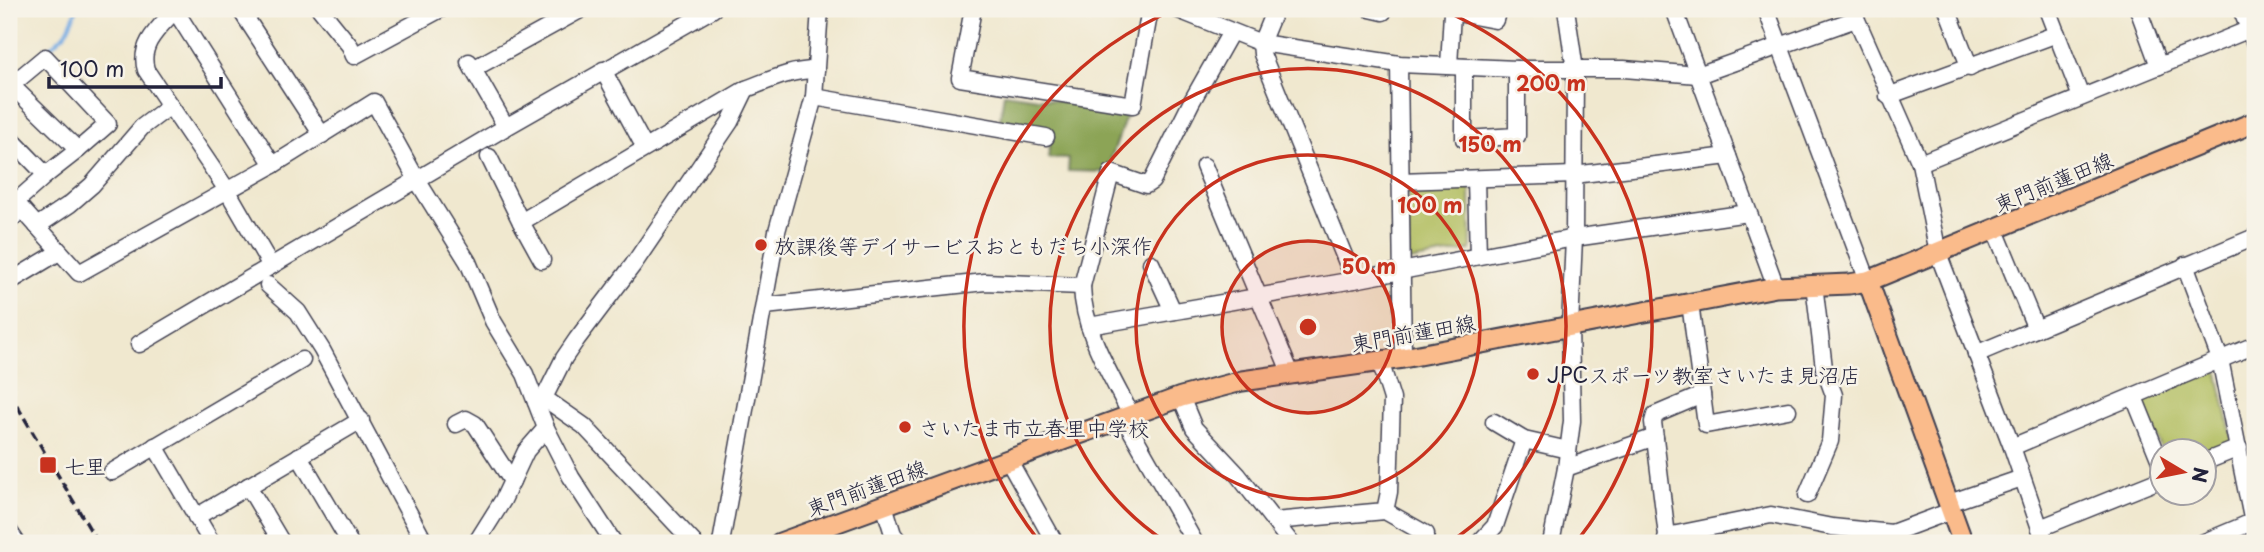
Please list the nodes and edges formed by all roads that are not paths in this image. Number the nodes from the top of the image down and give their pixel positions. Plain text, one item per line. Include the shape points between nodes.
1 (240, 9) edge
2 (320, 9) edge
3 (440, 9) edge
4 (582, 9) edge
5 (713, 9) edge
6 (820, 9) edge
7 (973, 9) edge
8 (1150, 9) edge
9 (1176, 9) edge
10 (1275, 9) edge
11 (1498, 9) edge
12 (1566, 9) edge
13 (1674, 9) edge
14 (1766, 9) edge
15 (1947, 9) edge
16 (2047, 9) edge
17 (2138, 9) edge
18 (2241, 9) edge
19 (176, 10) edge
20 (1854, 14) edge
21 (682, 16) edge
22 (1231, 32) junction
23 (2253, 33) edge
24 (2057, 34) junction
25 (1261, 43) junction
26 (1780, 47) junction
27 (1399, 64) junction
28 (1456, 66) junction
29 (2159, 66) junction
30 (1970, 68) junction
31 (1517, 69) junction
32 (816, 70) junction
33 (1575, 70) junction
34 (603, 71) junction
35 (1698, 75) junction
36 (10, 86) edge
37 (746, 89) junction
38 (1888, 96) junction
39 (814, 97) junction
40 (2081, 97) junction
41 (170, 106) junction
42 (2255, 122) edge
43 (506, 127) junction
44 (322, 135) junction
45 (9, 137) edge
46 (1046, 137) dead end
47 (645, 148) junction
48 (78, 150) junction
49 (1728, 156) junction
50 (489, 157) dead end
51 (1920, 163) junction
52 (273, 164) junction
53 (1204, 166) dead end
54 (1574, 174) junction
55 (46, 175) junction
56 (1476, 179) junction
57 (416, 180) junction
58 (1400, 181) junction
59 (227, 190) junction
60 (9, 208) edge
61 (1748, 213) junction
62 (9, 220) edge
63 (521, 222) junction
64 (37, 226) junction
65 (1995, 230) junction
66 (2255, 237) edge
67 (1574, 238) junction
68 (59, 252) junction
69 (1938, 253) junction
70 (1478, 256) junction
71 (542, 260) dead end
72 (1150, 263) dead end
73 (2185, 265) junction
74 (271, 266) junction
75 (1401, 269) junction
76 (1354, 280) junction
77 (1868, 281) junction
78 (9, 282) edge
79 (1814, 284) junction
80 (268, 285) dead end
81 (1082, 286) junction
82 (1776, 288) junction
83 (1256, 296) junction
84 (1690, 303) junction
85 (765, 306) junction
86 (1173, 311) junction
87 (1089, 326) junction
88 (1570, 327) junction
89 (2036, 328) junction
90 (139, 344) dead end
91 (2255, 345) edge
92 (1976, 354) junction
93 (1403, 358) junction
94 (2220, 359) junction
95 (302, 360) dead end
96 (1380, 362) junction
97 (1290, 374) junction
98 (1702, 395) junction
99 (1181, 397) junction
100 (2134, 397) junction
101 (540, 400) junction
102 (1788, 410) dead end
103 (1127, 416) junction
104 (361, 420) junction
105 (1494, 422) dead end
106 (456, 424) dead end
107 (546, 428) junction
108 (2150, 436) edge
109 (1656, 437) junction
110 (1524, 439) junction
111 (155, 446) junction
112 (2012, 447) junction
113 (2239, 448) junction
114 (1569, 450) junction
115 (299, 456) junction
116 (2218, 456) edge
117 (1008, 459) junction
118 (1566, 468) junction
119 (112, 472) dead end
120 (2022, 478) junction
121 (512, 481) junction
122 (248, 486) junction
123 (2148, 486) edge
124 (1807, 495) dead end
125 (884, 505) junction
126 (1950, 507) junction
127 (1385, 511) junction
128 (196, 517) junction
129 (1274, 521) junction
130 (2254, 527) edge
131 (9, 531) edge
132 (2043, 536) edge
133 (1894, 538) edge
134 (1666, 540) edge
135 (17, 543) edge
136 (212, 543) edge
137 (282, 543) edge
138 (350, 543) edge
139 (425, 543) edge
140 (476, 543) edge
141 (614, 543) edge
142 (694, 543) edge
143 (721, 543) edge
144 (780, 543) edge
145 (900, 543) edge
146 (1055, 543) edge
147 (1195, 543) edge
148 (1291, 543) edge
149 (1422, 543) edge
150 (1479, 543) edge
151 (1551, 543) edge
152 (1963, 543) edge
153 (2202, 543) edge

1 - 44 street
2 - 3 street via 354,56
4 - 43 street via 470,65
5 - 21 street
6 - 32 street
7 - 8 street via 960,78 1133,105
9 - 22 street
10 - 25 street
11 - 28 street via 1496,20 1452,12
12 - 33 street
13 - 35 street
14 - 26 street
15 - 30 street
16 - 24 street
17 - 29 street
18 - 23 street
19 - 41 street via 145,47 142,59
19 - 52 street
20 - 26 street
20 - 38 street
21 - 34 street
22 - 25 street
22 - 81 street via 1152,181 1146,185 1111,173
23 - 29 street
24 - 30 street
24 - 40 street
25 - 27 street
25 - 76 street
26 - 35 street
26 - 77 street
27 - 28 street
27 - 58 street
28 - 31 street
28 - 31 street via 1464,139 1517,136
29 - 40 street
30 - 38 street
31 - 33 street
32 - 37 street via 790,72
32 - 39 street
33 - 35 street
33 - 54 street
34 - 43 street
34 - 47 street
35 - 49 street
36 - 48 street
36 - 48 street via 45,57 108,124
37 - 47 street
37 - 101 street via 730,122 564,358
38 - 51 street
39 - 46 street
39 - 85 street via 777,231
40 - 51 street
41 - 59 street
41 - 64 street via 142,127 93,185
42 - 65 main road, 東門前蓮田線
43 - 57 street
44 - 52 street
44 - 57 street via 374,102
45 - 55 street
47 - 63 street
48 - 55 street
49 - 54 street
49 - 61 street
50 - 63 street
51 - 69 street
52 - 59 street
53 - 83 street
54 - 56 street
54 - 67 street
55 - 60 street
56 - 58 street
56 - 70 street
57 - 74 street
57 - 101 street via 468,262 493,321
58 - 75 street
59 - 68 street via 79,273
59 - 74 street
61 - 67 street
61 - 82 street
62 - 64 street via 22,209
63 - 71 street
64 - 68 street
65 - 69 main road, 東門前蓮田線
65 - 89 street
66 - 73 street
67 - 70 street
67 - 88 street
68 - 78 street
69 - 77 main road, 東門前蓮田線
69 - 92 street
70 - 75 street
72 - 86 street
73 - 89 street
73 - 94 street
74 - 90 street
75 - 76 street
75 - 93 street
76 - 83 street
77 - 79 main road, 東門前蓮田線
77 - 126 main road
79 - 82 main road, 東門前蓮田線
79 - 124 street via 1824,368 1834,395 1830,441
80 - 104 street via 298,312
81 - 85 street via 985,282
81 - 87 street
82 - 84 main road, 東門前蓮田線
83 - 86 street
83 - 97 street
84 - 88 main road, 東門前蓮田線
84 - 98 street
85 - 143 street
86 - 87 street
87 - 103 street
88 - 93 main road, 東門前蓮田線
88 - 114 street
89 - 92 street
91 - 94 street
92 - 112 street
93 - 96 main road, 東門前蓮田線
94 - 100 street
94 - 113 street
95 - 111 street
96 - 97 main road, 東門前蓮田線
96 - 127 street via 1392,399
97 - 99 main road, 東門前蓮田線
98 - 102 street via 1706,425
98 - 109 street via 1654,415
99 - 103 main road, 東門前蓮田線
99 - 129 street via 1194,428
100 - 108 street
100 - 112 street
101 - 107 street
101 - 142 street via 584,426
103 - 117 main road, 東門前蓮田線
103 - 147 street
104 - 115 street
104 - 139 street
105 - 110 street
106 - 121 street via 466,419 475,424
107 - 121 street via 526,451
107 - 141 street via 570,477
109 - 118 street
109 - 134 street
110 - 114 street
110 - 150 street via 1495,526
111 - 119 street
111 - 128 street
112 - 120 street
113 - 116 street
113 - 130 street
114 - 118 street
115 - 122 street
115 - 138 street
117 - 125 main road, 東門前蓮田線
117 - 146 street
118 - 151 street
120 - 126 street
120 - 132 street
121 - 140 street
122 - 128 street
122 - 137 street
123 - 132 street
125 - 144 main road, 東門前蓮田線
125 - 145 street
126 - 133 street
126 - 152 main road
127 - 129 street
127 - 149 street via 1426,534
128 - 136 street
129 - 148 street
130 - 153 street
131 - 135 street
133 - 134 street via 1771,515

